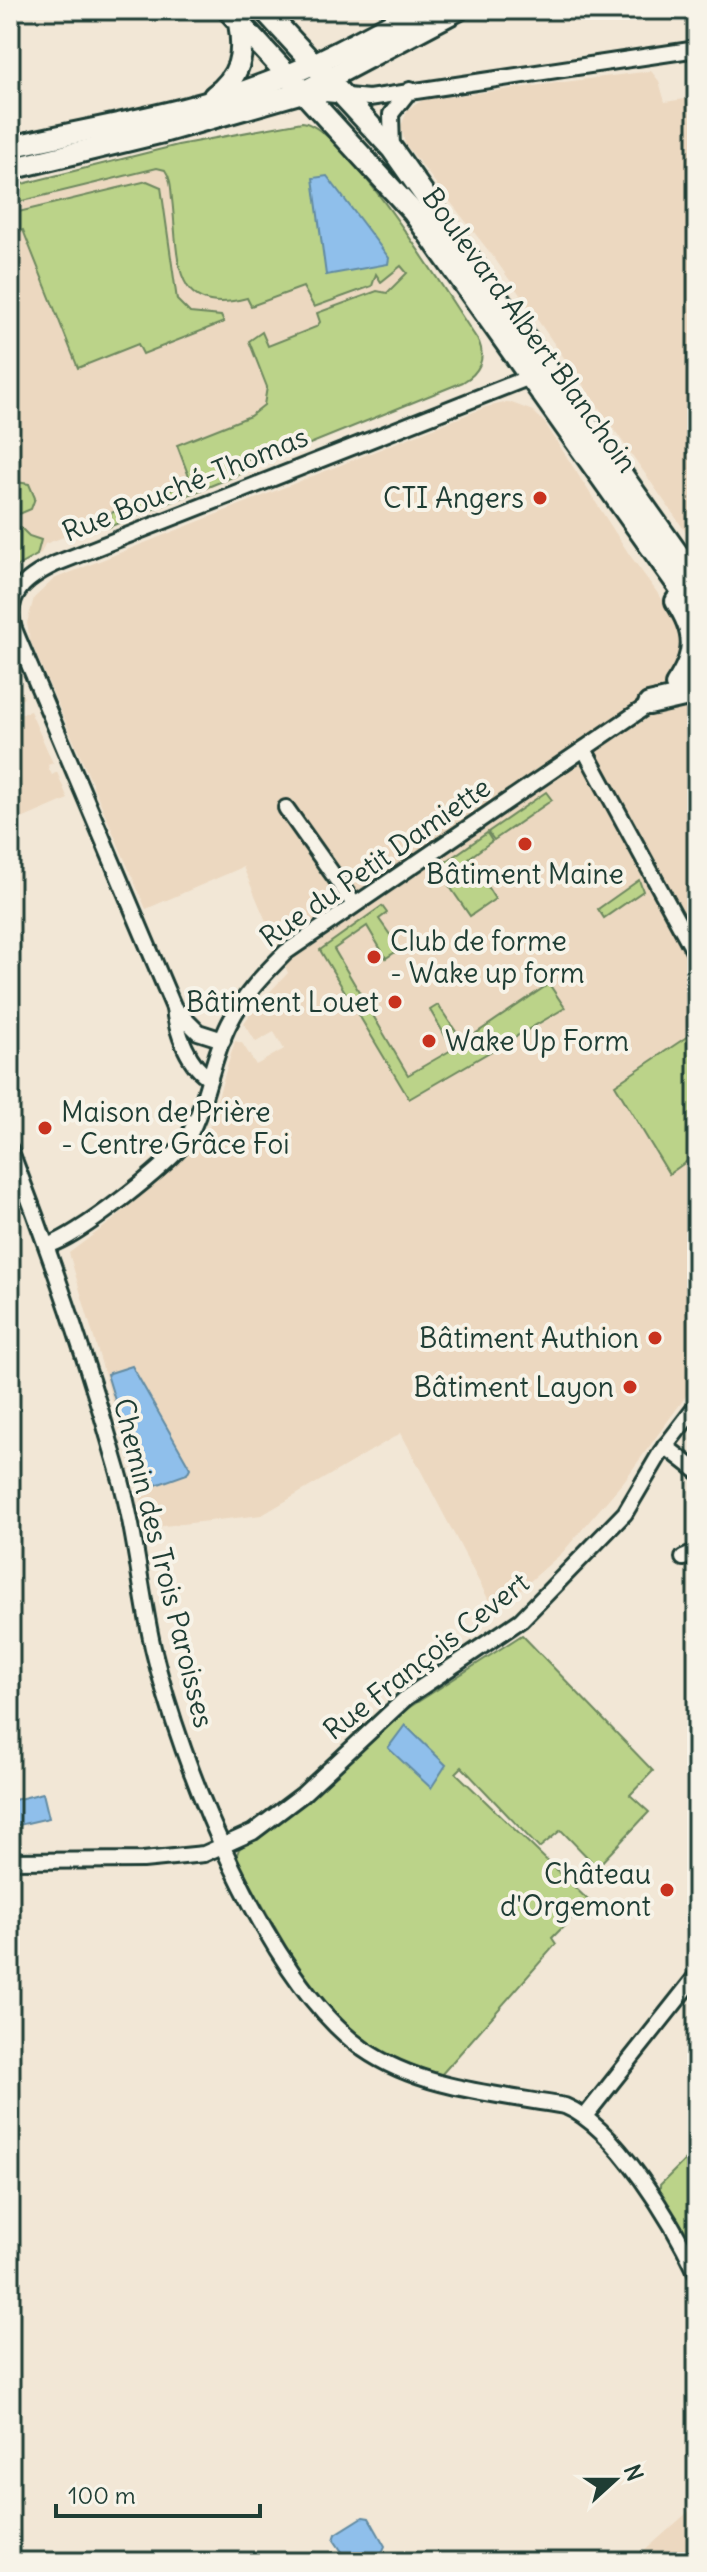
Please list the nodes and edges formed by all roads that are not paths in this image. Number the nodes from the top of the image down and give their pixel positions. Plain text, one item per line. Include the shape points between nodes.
1 (264, 10) edge
2 (417, 10) edge
3 (458, 10) edge
4 (234, 16) edge
5 (697, 49) edge
6 (322, 72) junction
7 (286, 75) junction
8 (410, 90) junction
9 (303, 92) junction
10 (345, 98) junction
11 (208, 101) junction
12 (10, 147) edge
13 (392, 149) junction
14 (10, 169) edge
15 (535, 351) junction
16 (530, 377) junction
17 (575, 406) junction
18 (651, 548) junction
19 (697, 581) edge
20 (697, 612) edge
21 (697, 671) edge
22 (687, 686) edge
23 (649, 704) joint
24 (584, 749) junction
25 (286, 808) dead end
26 (354, 904) junction
27 (697, 957) edge
28 (174, 1008) junction
29 (223, 1040) junction
30 (210, 1078) junction
31 (10, 1149) edge
32 (47, 1245) junction
33 (697, 1406) edge
34 (665, 1446) junction
35 (697, 1471) edge
36 (222, 1848) junction
37 (10, 1861) edge
38 (697, 1975) edge
39 (586, 2115) junction
40 (697, 2274) edge

1 - 6 street, Boulevard Albert Blanchoin
2 - 6 street
3 - 6 street
4 - 7 street, Boulevard Albert Blanchoin
4 - 11 street via 242,52 239,68
5 - 8 street
6 - 7 street
6 - 9 street
6 - 10 street, Boulevard Albert Blanchoin
7 - 9 street, Boulevard Albert Blanchoin
7 - 11 street
8 - 10 street
8 - 13 street via 391,114
9 - 10 street
9 - 14 street
9 - 16 street, Boulevard Albert Blanchoin via 413,212
10 - 13 street, Boulevard Albert Blanchoin
11 - 12 street
13 - 15 street, Boulevard Albert Blanchoin
15 - 16 street
15 - 17 street, Boulevard Albert Blanchoin
16 - 17 street
16 - 18 street, Boulevard Albert Blanchoin
16 - 28 street, Rue Bouché-Thomas via 55,564 26,579 16,593 14,629
17 - 19 street, Boulevard Albert Blanchoin
18 - 20 street, Boulevard Albert Blanchoin
18 - 22 street via 655,570 694,636
21 - 22 street
22 - 23 street via 684,696
23 - 24 street, Rue du Petit Damiette
24 - 26 street, Rue du Petit Damiette
24 - 27 street
25 - 26 street
26 - 29 street, Rue du Petit Damiette via 272,966 242,1003
28 - 29 street, Rue Bouché-Thomas via 198,1032
28 - 30 street, Rue Bouché-Thomas via 188,1052
29 - 30 street, Rue du Petit Damiette
30 - 32 street, Rue du Petit Damiette via 178,1151 100,1215 63,1241
31 - 32 street, Chemin des Trois Paroisses
32 - 36 street, Chemin des Trois Paroisses via 118,1471 169,1704
33 - 34 street, Rue François Cevert
34 - 35 street
34 - 36 street, Rue François Cevert via 625,1513 521,1620 407,1697 302,1795
36 - 37 street, Rue François Cevert via 143,1860
36 - 39 street, Chemin des Trois Paroisses via 289,1965 321,2008 364,2050 417,2077 565,2106
38 - 39 street
39 - 40 street via 657,2202

